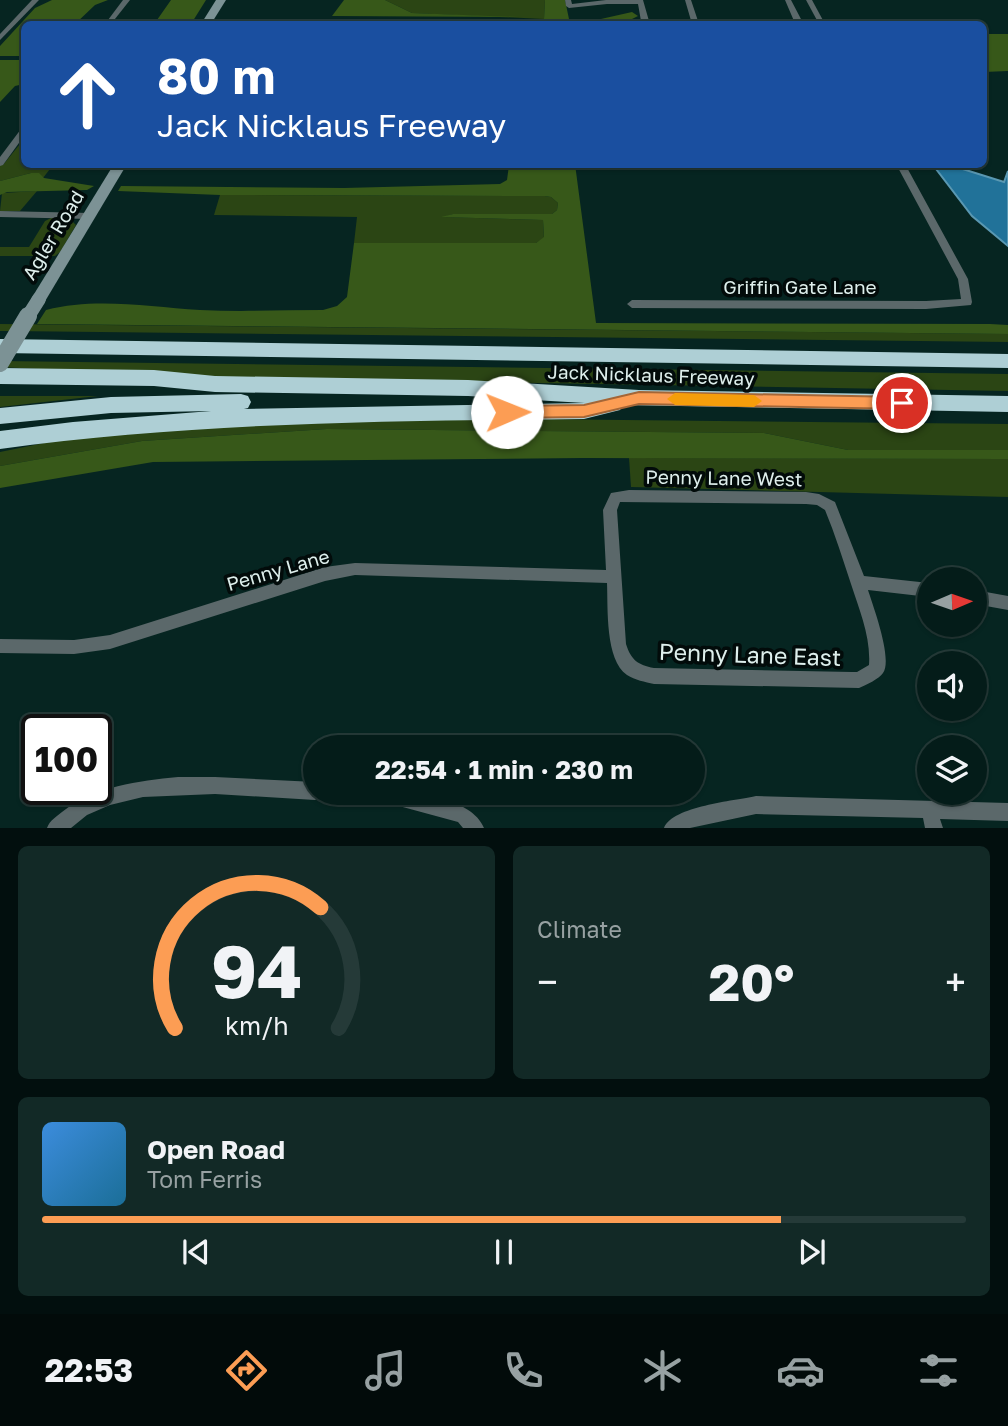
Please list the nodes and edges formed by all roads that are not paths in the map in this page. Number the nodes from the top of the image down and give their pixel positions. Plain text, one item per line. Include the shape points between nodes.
1 (36, 0) edge
2 (127, 0) edge
3 (221, 0) edge
4 (568, 0) edge
5 (688, 0) edge
6 (788, 0) edge
7 (809, 0) edge
8 (640, 1) edge
9 (110, 21) edge
10 (208, 21) edge
11 (645, 21) dead end
12 (695, 21) edge
13 (798, 21) edge
14 (820, 21) edge
15 (0, 38) edge
16 (21, 135) edge
17 (0, 163) edge
18 (119, 168) edge
19 (902, 168) edge
20 (0, 215) edge
21 (90, 216) junction
22 (632, 304) dead end
23 (0, 346) edge
24 (1008, 361) edge
25 (0, 363) edge
26 (0, 376) edge
27 (215, 384) junction
28 (0, 388) edge
29 (508, 393) junction
30 (639, 398) junction
31 (1008, 404) edge
32 (0, 416) edge
33 (0, 440) edge
34 (614, 576) junction
35 (857, 582) junction
36 (917, 589) edge
37 (987, 599) edge
38 (1008, 603) edge
39 (0, 646) edge
40 (623, 663) joint
41 (877, 669) joint
42 (303, 791) edge
43 (427, 805) edge
44 (1008, 813) edge
45 (931, 819) edge
46 (56, 828) edge
47 (475, 828) edge
48 (673, 828) edge

1 - 15 street
2 - 9 street
3 - 10 main road
4 - 8 street via 569,6
5 - 12 street
6 - 13 street
7 - 14 street
8 - 11 street
16 - 17 street
18 - 21 main road, Agler Road
19 - 22 street, Griffin Gate Lane via 963,279 967,302
20 - 21 street
21 - 25 main road, Agler Road, bridge
23 - 24 highway, Jack Nicklaus Freeway
26 - 27 highway, Jack Nicklaus Freeway via 154,378
27 - 28 highway
27 - 29 highway, Jack Nicklaus Freeway via 468,388
29 - 30 highway, Jack Nicklaus Freeway
29 - 32 highway via 461,402 149,404
30 - 31 highway, Jack Nicklaus Freeway
30 - 33 highway via 584,411 225,417
34 - 35 street, Penny Lane West via 610,510 616,497 806,498 830,506
34 - 39 street, Penny Lane via 355,569 325,574 110,642 74,647
34 - 40 street
35 - 36 street
35 - 41 street via 878,654
37 - 38 street
40 - 41 street, Penny Lane East via 637,673 654,676 859,680
42 - 46 street via 155,785 109,794
43 - 47 street via 463,815
44 - 45 street
45 - 48 street via 756,805 688,819

